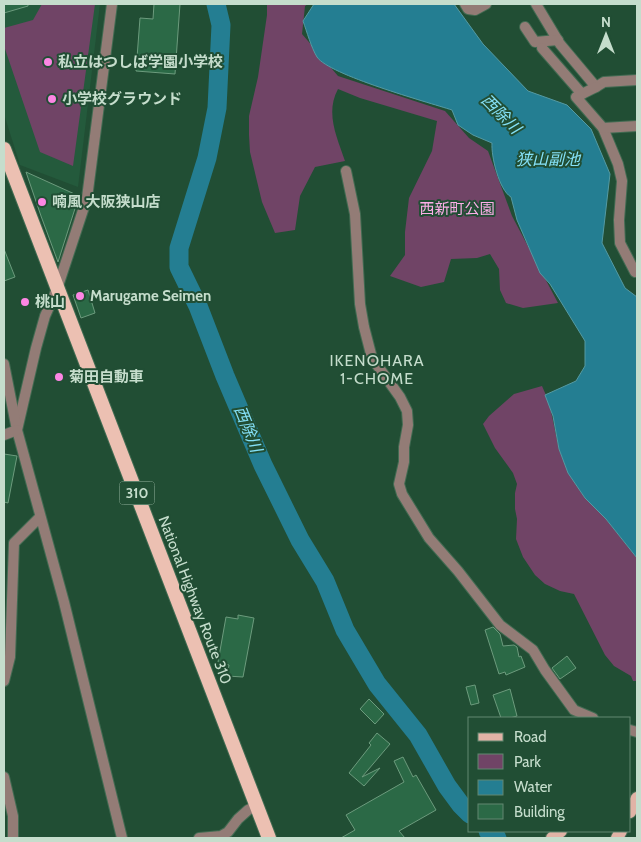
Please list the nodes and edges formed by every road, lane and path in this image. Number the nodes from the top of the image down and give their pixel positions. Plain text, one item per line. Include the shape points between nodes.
1 (112, 4) edge
2 (465, 4) edge
3 (490, 4) edge
4 (536, 4) edge
5 (525, 27) dead end
6 (558, 40) junction
7 (542, 48) dead end
8 (637, 80) edge
9 (596, 86) junction
10 (582, 94) junction
11 (637, 126) edge
12 (603, 128) junction
13 (4, 149) edge
14 (346, 171) dead end
15 (635, 272) dead end
16 (57, 289) junction
17 (4, 364) edge
18 (17, 430) junction
19 (4, 435) edge
20 (40, 517) junction
21 (4, 681) edge
22 (591, 717) edge
23 (4, 777) edge
24 (637, 798) edge
25 (256, 806) junction
26 (631, 810) edge
27 (9, 826) edge
28 (13, 838) edge
29 (122, 838) edge
30 (199, 838) edge
31 (269, 838) edge

1 - 16 street via 87,198
2 - 3 street via 475,10
4 - 6 street
5 - 6 street via 535,42
6 - 9 street
7 - 10 street
8 - 9 street via 604,82
9 - 10 street
10 - 12 street via 576,97
11 - 12 street
12 - 15 street via 622,181 620,243
13 - 16 highway, National Highway Route 310 / 310
14 - 22 street via 355,214 364,327 372,358 407,411 404,462 399,484 402,494 429,538 500,625 532,650 574,710
16 - 18 street via 45,316
16 - 25 highway, National Highway Route 310 / 310
17 - 18 street
18 - 19 street
18 - 20 street
20 - 21 street via 14,543 10,657
20 - 29 street
23 - 27 street via 13,816
24 - 26 main road
25 - 30 street via 221,836
25 - 31 highway, National Highway Route 310 / 310
27 - 28 street

